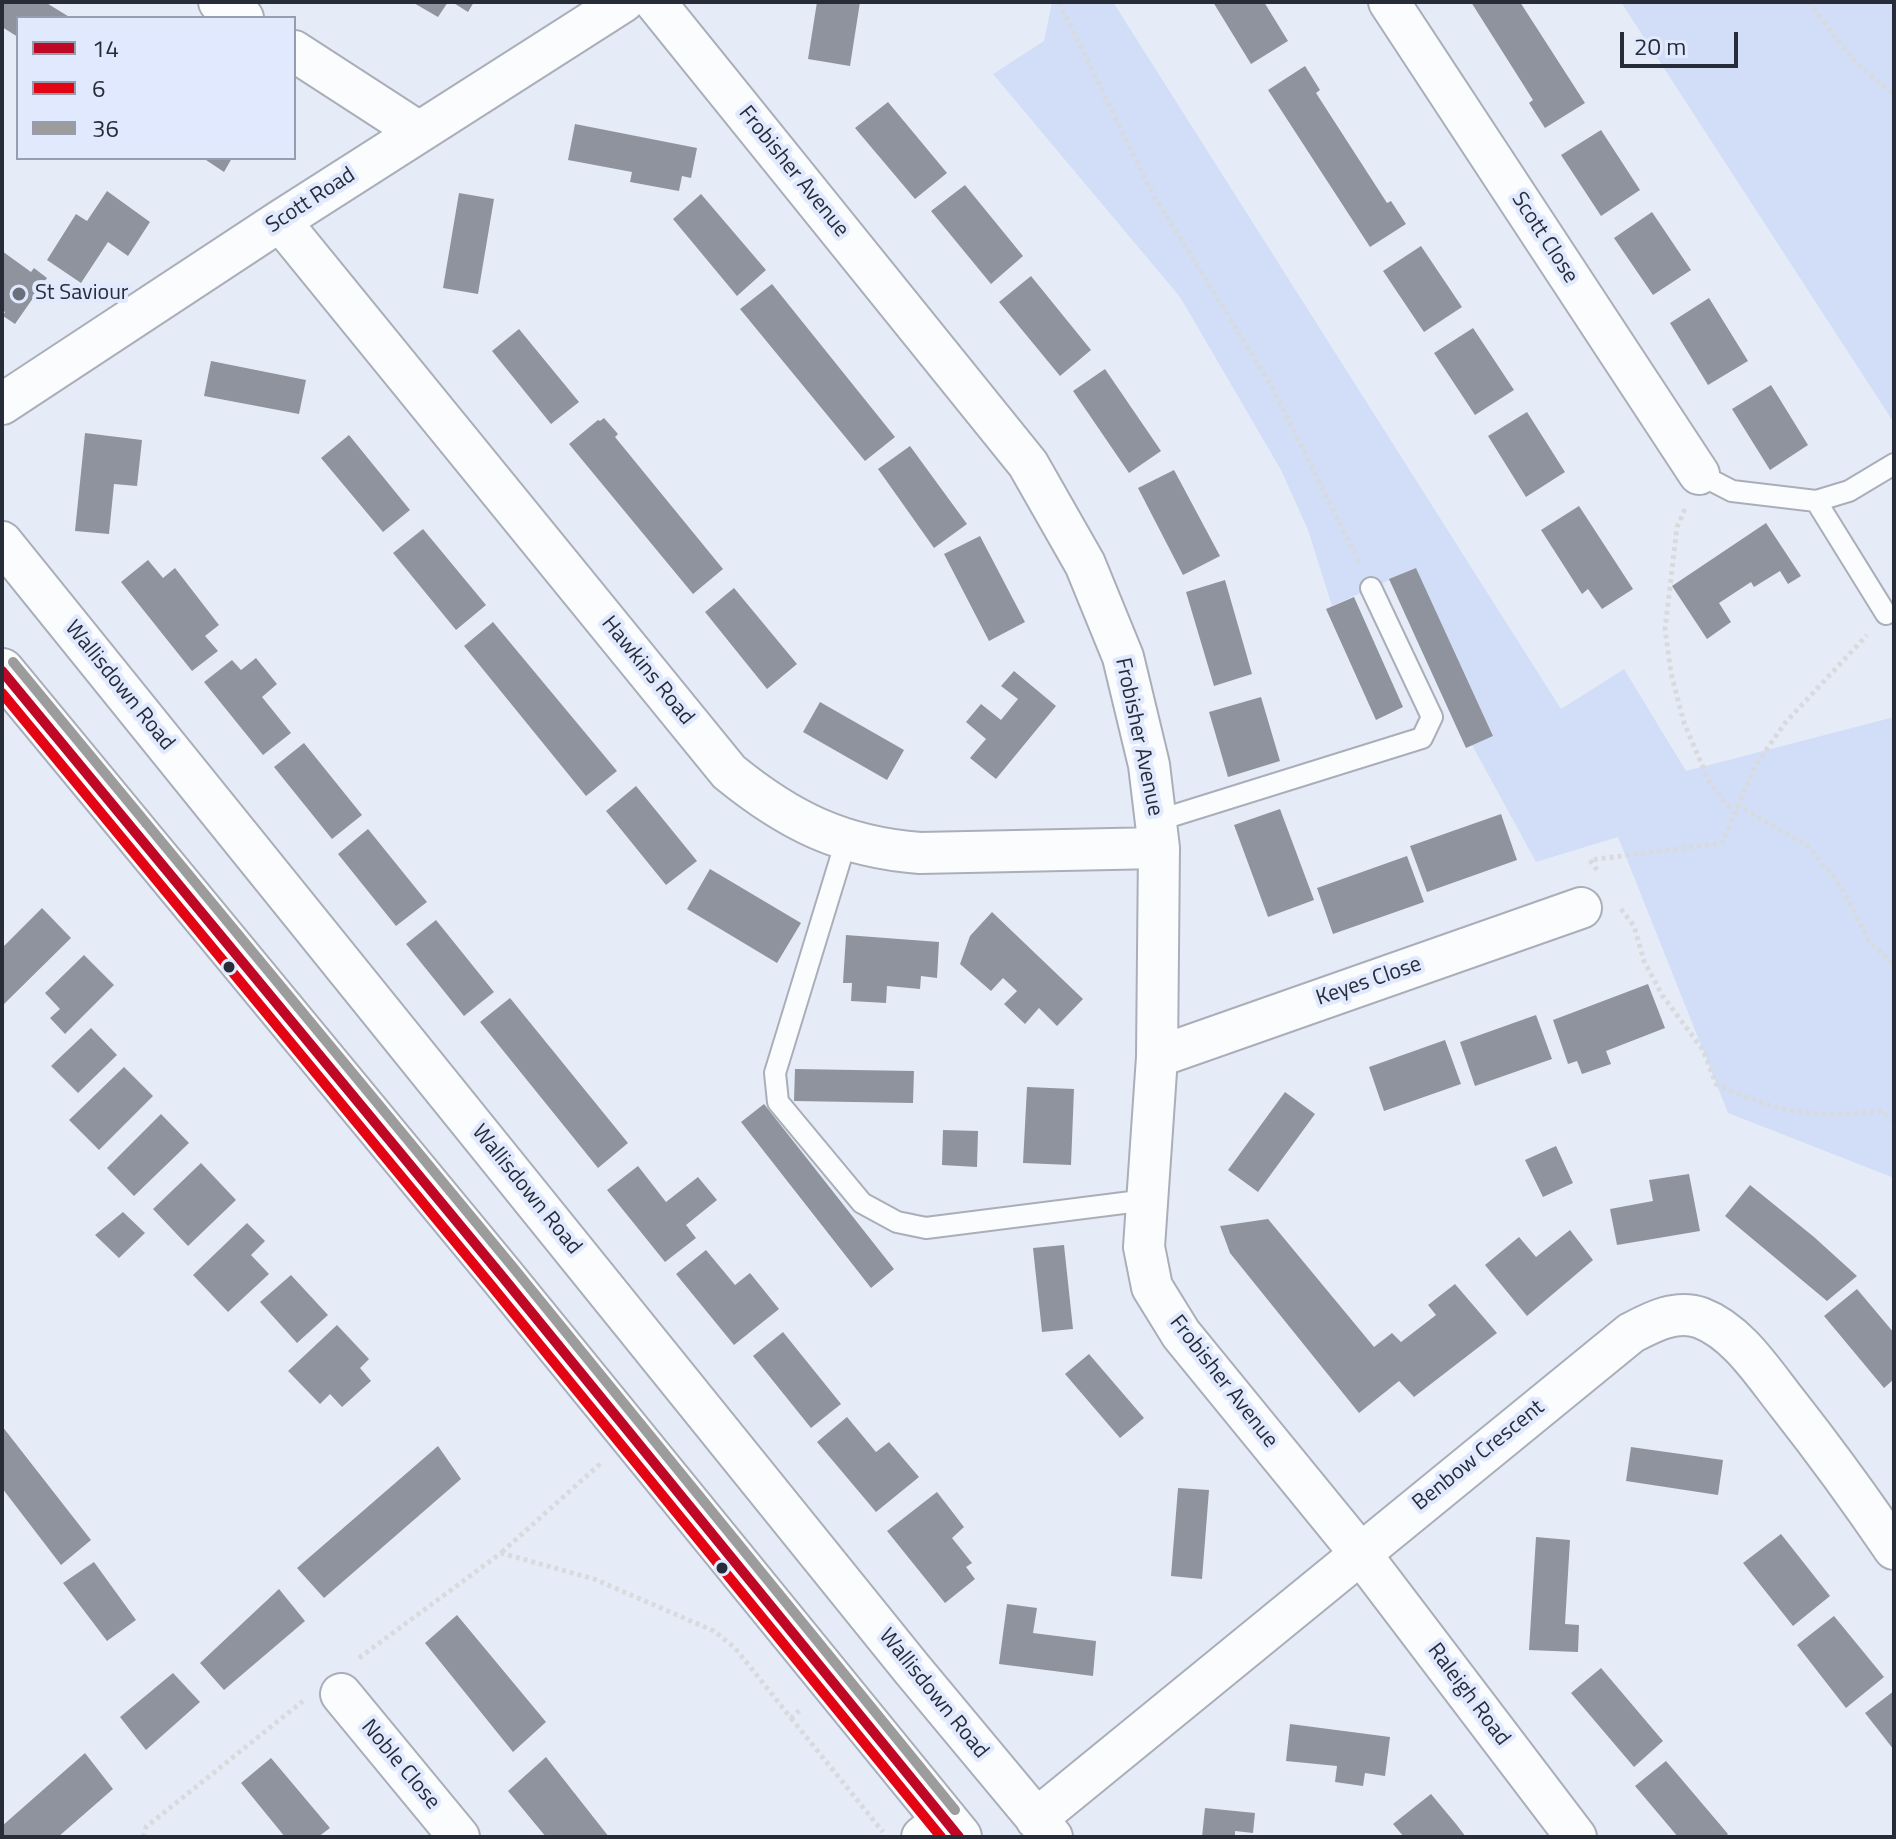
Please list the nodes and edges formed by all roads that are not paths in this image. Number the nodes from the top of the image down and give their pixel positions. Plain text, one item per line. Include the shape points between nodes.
1 (219, 2) edge
2 (623, 2) edge
3 (655, 2) edge
4 (1389, 2) edge
5 (240, 16) edge
6 (296, 52) edge
7 (419, 132) junction
8 (280, 221) junction
9 (2, 404) edge
10 (1894, 464) edge
11 (1699, 474) joint
12 (1816, 501) junction
13 (2, 542) edge
14 (1371, 588) road end
15 (1886, 614) road end
16 (2, 671) edge
17 (1158, 834) junction
18 (846, 841) junction
19 (1601, 897) road end
20 (1157, 1057) junction
21 (1147, 1200) junction
22 (1894, 1549) edge
23 (1360, 1553) junction
24 (332, 1686) road end
25 (1044, 1828) edge
26 (942, 1831) edge
27 (459, 1837) edge
28 (1576, 1837) edge

1 - 5 street
2 - 7 street, Scott Road
3 - 17 street, Frobisher Avenue via 1028,464 1085,564 1123,657 1149,765
4 - 11 street, Scott Close
6 - 7 street
7 - 8 street, Scott Road
8 - 9 street, Scott Road
8 - 18 street, Hawkins Road via 729,772 807,826
10 - 12 lane via 1849,491
11 - 12 lane via 1732,491
12 - 15 lane
13 - 25 street, Wallisdown Road
14 - 17 lane via 1432,717 1422,738
16 - 26 main road via 632,1435 832,1682
17 - 18 street, Hawkins Road via 920,853
17 - 20 street, Frobisher Avenue
18 - 21 lane via 775,1073 778,1102 862,1203 897,1222 926,1228
19 - 20 street, Keyes Close
20 - 21 street, Frobisher Avenue
21 - 23 street, Frobisher Avenue via 1144,1247 1152,1287 1181,1334
22 - 23 street, Benbow Crescent via 1844,1475 1728,1334 1699,1317 1664,1316 1631,1333
23 - 25 street, Benbow Crescent
23 - 28 street, Raleigh Road
24 - 27 street, Noble Close

